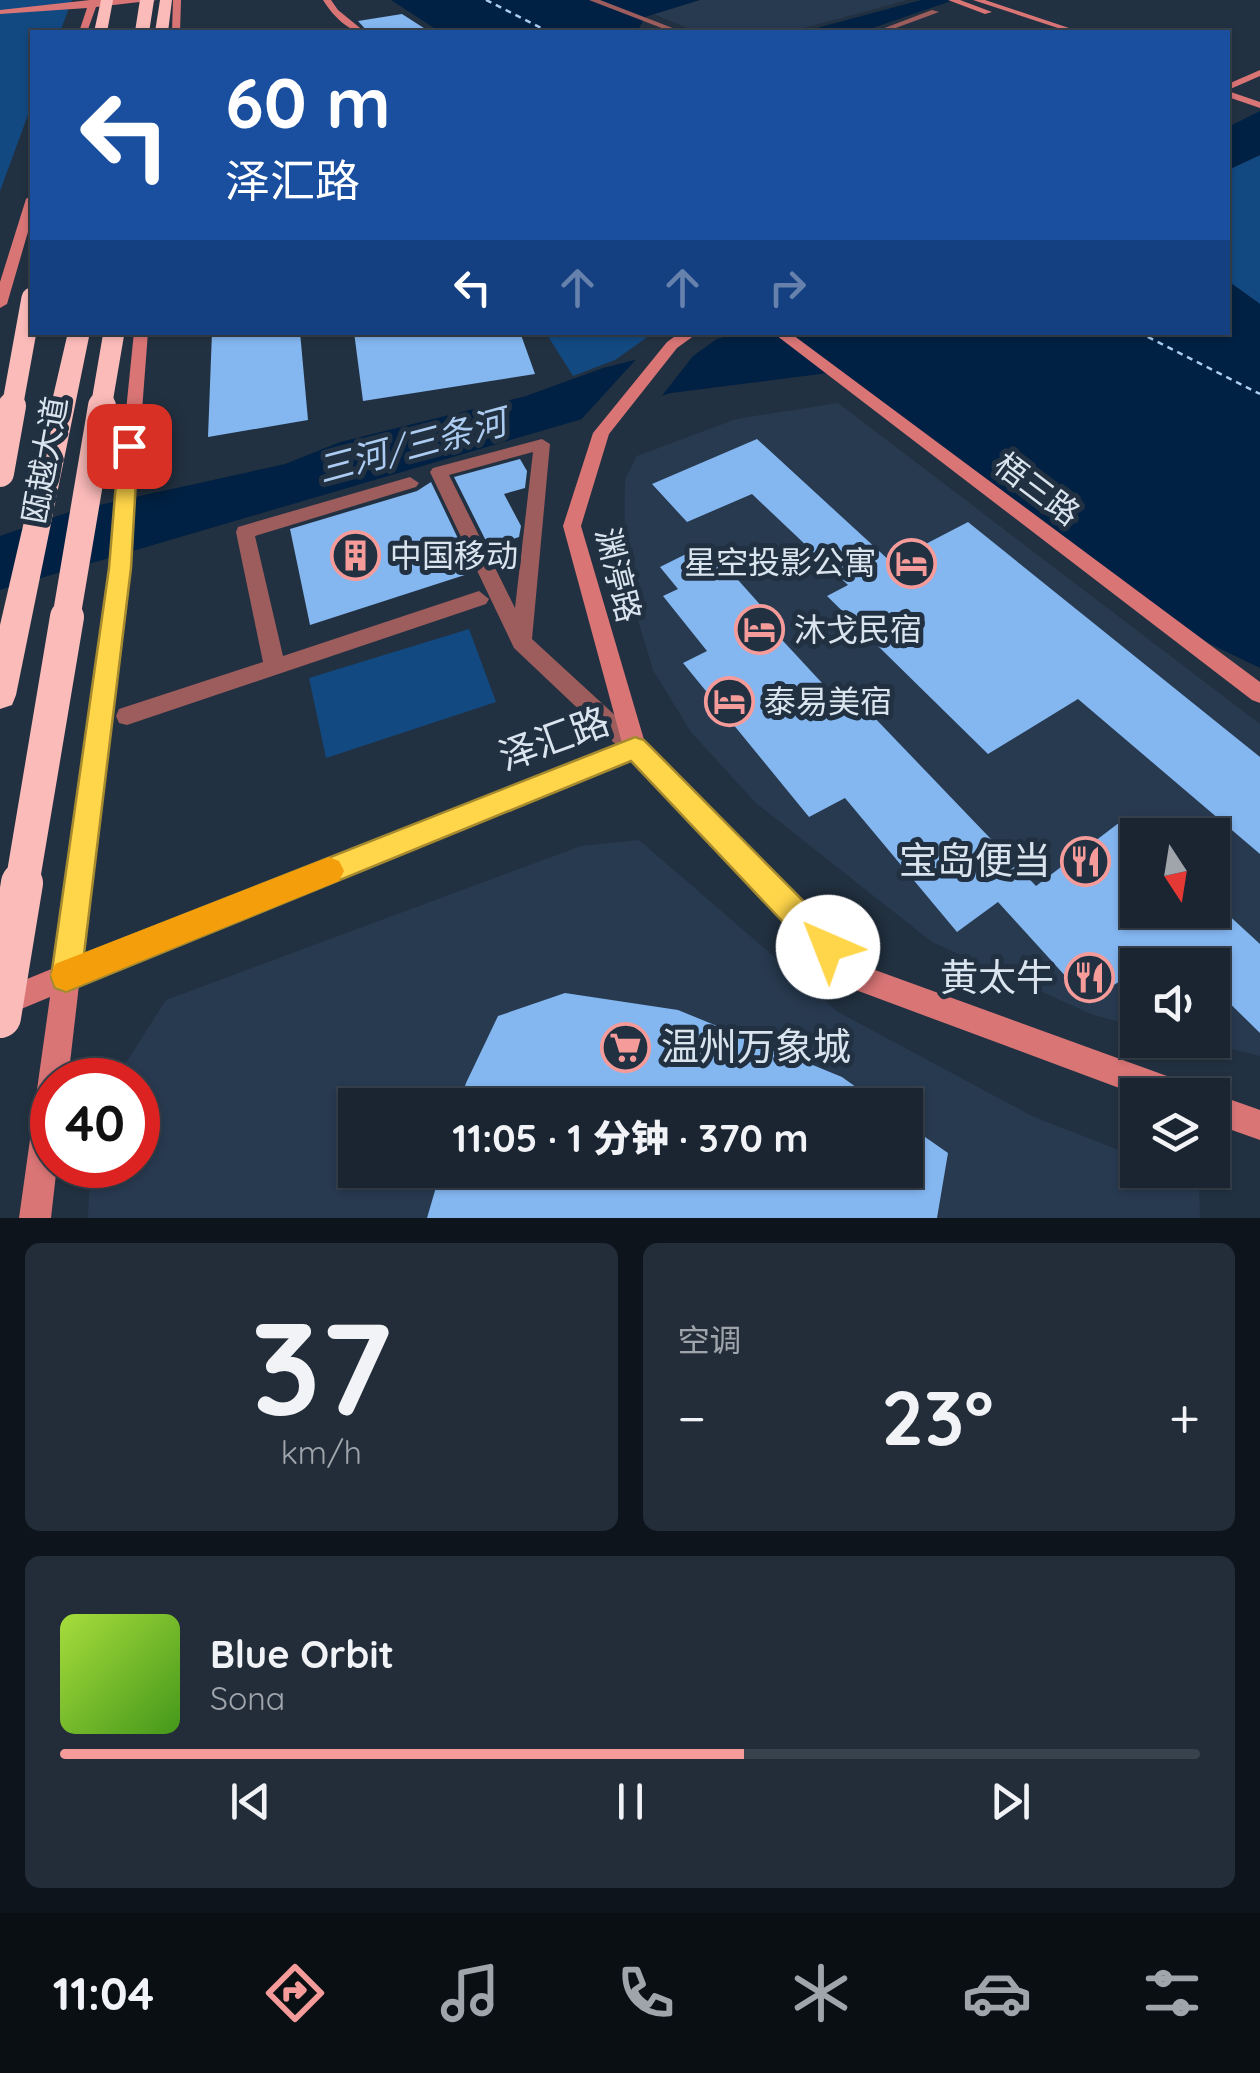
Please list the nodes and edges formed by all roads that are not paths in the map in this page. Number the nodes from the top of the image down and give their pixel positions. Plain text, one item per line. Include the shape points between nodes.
1 (64, 0) edge
2 (156, 0) edge
3 (177, 0) edge
4 (327, 0) edge
5 (593, 0) edge
6 (952, 0) edge
7 (100, 2) edge
8 (975, 2) edge
9 (0, 8) edge
10 (935, 12) dead end
11 (84, 30) edge
12 (101, 30) edge
13 (143, 30) edge
14 (160, 30) edge
15 (176, 30) edge
16 (358, 30) edge
17 (673, 30) edge
18 (884, 30) edge
19 (1042, 30) edge
20 (1071, 30) edge
21 (1260, 73) edge
22 (1230, 84) edge
23 (1230, 94) edge
24 (1258, 100) edge
25 (30, 206) edge
26 (0, 304) edge
27 (30, 309) edge
28 (30, 332) edge
29 (79, 335) edge
30 (104, 335) edge
31 (114, 335) edge
32 (141, 335) edge
33 (687, 335) edge
34 (783, 335) edge
35 (0, 429) edge
36 (0, 474) edge
37 (410, 483) dead end
38 (479, 599) dead end
39 (521, 642) junction
40 (275, 667) junction
41 (1260, 694) edge
42 (0, 695) edge
43 (127, 716) dead end
44 (635, 748) junction
45 (0, 956) edge
46 (66, 977) junction
47 (0, 1004) edge
48 (0, 1017) edge
49 (56, 1058) edge
50 (1132, 1078) edge
51 (1230, 1114) edge
52 (1260, 1125) edge
53 (39, 1188) edge
54 (35, 1218) edge

1 - 9 street
2 - 7 street
2 - 13 highway, bridge
2 - 14 highway
3 - 15 street
4 - 16 street
5 - 17 street
6 - 8 street
7 - 9 street
7 - 11 street
7 - 12 highway
8 - 19 street
8 - 20 street
10 - 18 street
21 - 22 street
22 - 24 street
23 - 24 street
25 - 26 street
27 - 36 highway, bridge
28 - 35 highway, 瓯越大道
29 - 42 highway
30 - 45 highway, 瓯越大道
31 - 48 highway, bridge
32 - 46 street via 120,568
33 - 44 street, 渊渟路 via 600,433 572,526
34 - 41 street, 梧三路
37 - 40 street via 245,532
38 - 40 street
39 - 39 street via 439,472 542,444 529,563
39 - 44 street
40 - 43 street
44 - 46 street, 泽汇路
44 - 50 street, 泽汇路 via 855,976
46 - 47 street, 泽汇路
46 - 49 street
51 - 52 street
53 - 54 street

